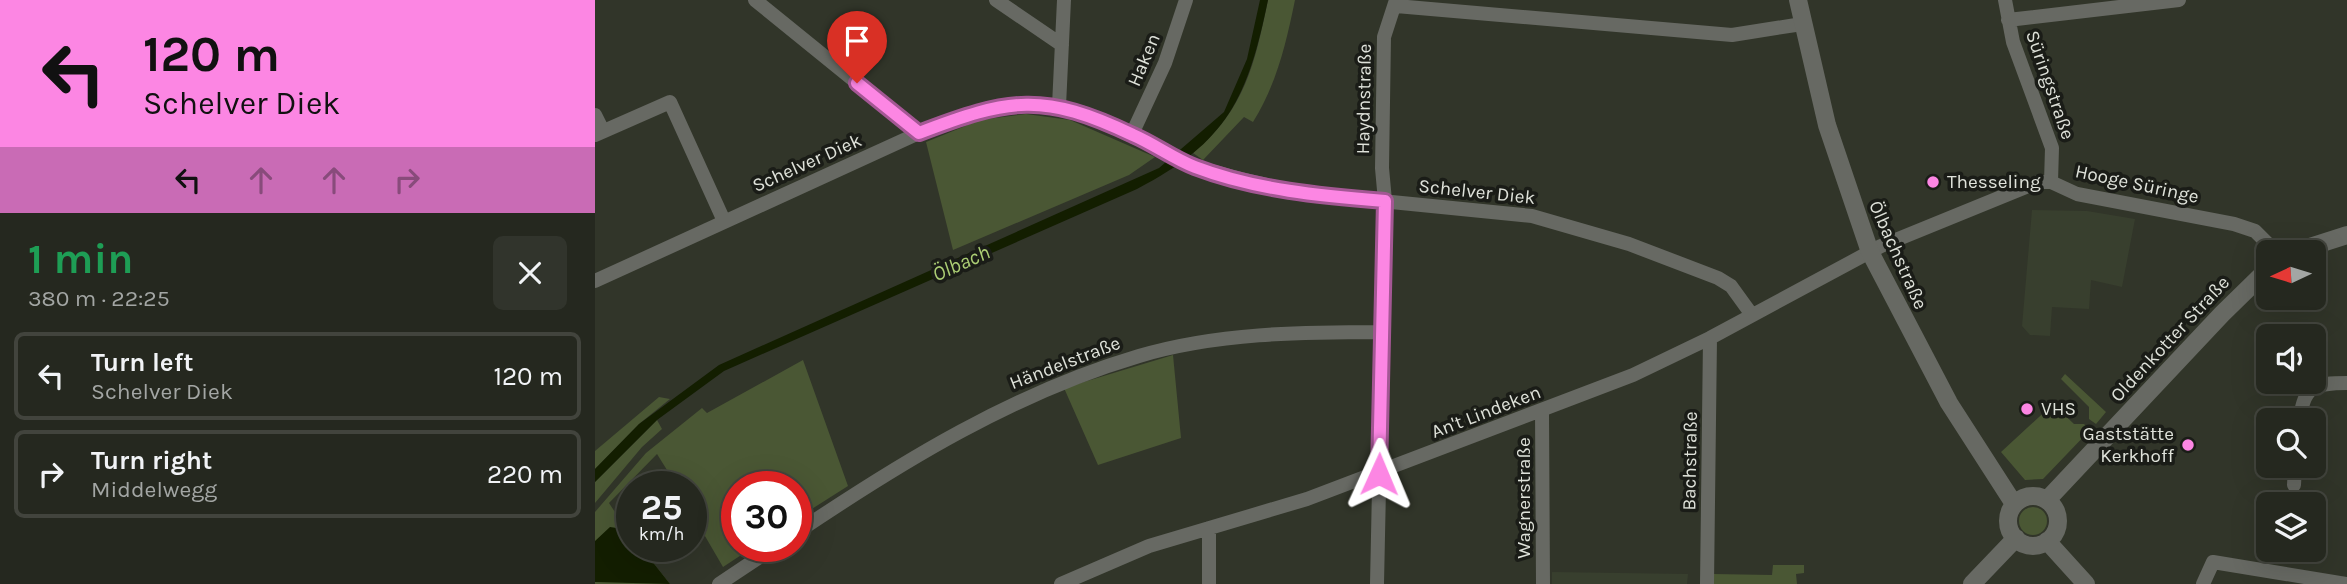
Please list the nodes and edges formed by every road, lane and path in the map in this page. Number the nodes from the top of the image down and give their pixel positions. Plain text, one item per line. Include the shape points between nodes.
1 (755, 0) edge
2 (996, 0) edge
3 (1064, 0) edge
4 (1186, 0) edge
5 (1798, 0) edge
6 (2005, 0) edge
7 (2179, 0) edge
8 (1396, 3) edge
9 (2008, 20) junction
10 (1803, 24) junction
11 (1062, 45) junction
12 (1059, 106) junction
13 (595, 116) edge
14 (599, 133) edge
15 (919, 133) junction
16 (1132, 134) junction
17 (2051, 182) junction
18 (1385, 201) junction
19 (724, 221) junction
20 (2347, 235) edge
21 (2264, 240) edge
22 (2326, 242) edge
23 (1870, 252) junction
24 (595, 281) edge
25 (2256, 281) edge
26 (1752, 315) junction
27 (1381, 332) junction
28 (1710, 338) junction
29 (2347, 383) edge
30 (2301, 408) edge
31 (1542, 411) junction
32 (1379, 474) junction
33 (2294, 478) edge
34 (2294, 485) dead end
35 (2047, 500) junction
36 (2014, 504) junction
37 (812, 522) edge
38 (1209, 528) junction
39 (2016, 538) junction
40 (2047, 541) junction
41 (752, 562) edge
42 (2299, 580) edge
43 (719, 584) edge
44 (1061, 584) edge
45 (1209, 584) edge
46 (1377, 584) edge
47 (1543, 584) edge
48 (1707, 584) edge
49 (1972, 584) edge
50 (2086, 584) edge
51 (2203, 584) edge
52 (2347, 584) edge

1 - 15 street
2 - 11 street
3 - 11 street
4 - 16 street, Haken via 1165,63
5 - 10 street, Ölbachstraße
6 - 9 street, Süringstraße
7 - 9 street
8 - 10 street via 1732,35
8 - 18 street, Haydnstraße via 1384,37
9 - 17 street, Süringstraße via 2052,148
10 - 23 street, Ölbachstraße via 1827,125
11 - 12 street
12 - 15 street, Schelver Diek via 1031,103 989,108
12 - 16 street, Schelver Diek
13 - 14 street
14 - 19 street via 670,102
15 - 19 street, Schelver Diek
16 - 18 street, Schelver Diek via 1189,164 1301,193
17 - 21 street, Hooge Süringe via 2077,194 2234,224 2255,231
17 - 23 street, Hooge Süringe via 2038,182
18 - 26 street, Schelver Diek via 1509,212 1580,228 1718,278 1731,286
18 - 27 street, Haydnstraße
19 - 24 street, Schelver Diek
20 - 22 street
23 - 26 street, An't Lindeken
23 - 36 street, Ölbachstraße via 1949,403
25 - 35 street, Oldenkotter Straße
26 - 28 street, An't Lindeken
27 - 32 street, Haydnstraße
27 - 37 street, Händelstraße via 1299,332 1140,355 987,415
28 - 31 street, An't Lindeken
28 - 48 street, Bachstraße
29 - 30 street via 2323,383 2310,390
31 - 32 street, An't Lindeken
31 - 47 street, Wagnerstraße
32 - 38 street, An't Lindeken
32 - 46 street, Haydnstraße
33 - 34 street
35 - 36 street via 2033,496
35 - 40 street via 2058,520
36 - 39 street via 2008,518
38 - 44 street, An't Lindeken via 1149,545
38 - 45 street
39 - 40 street via 2031,545
39 - 49 street
40 - 50 street
41 - 43 street
42 - 51 street via 2213,562
42 - 52 street

